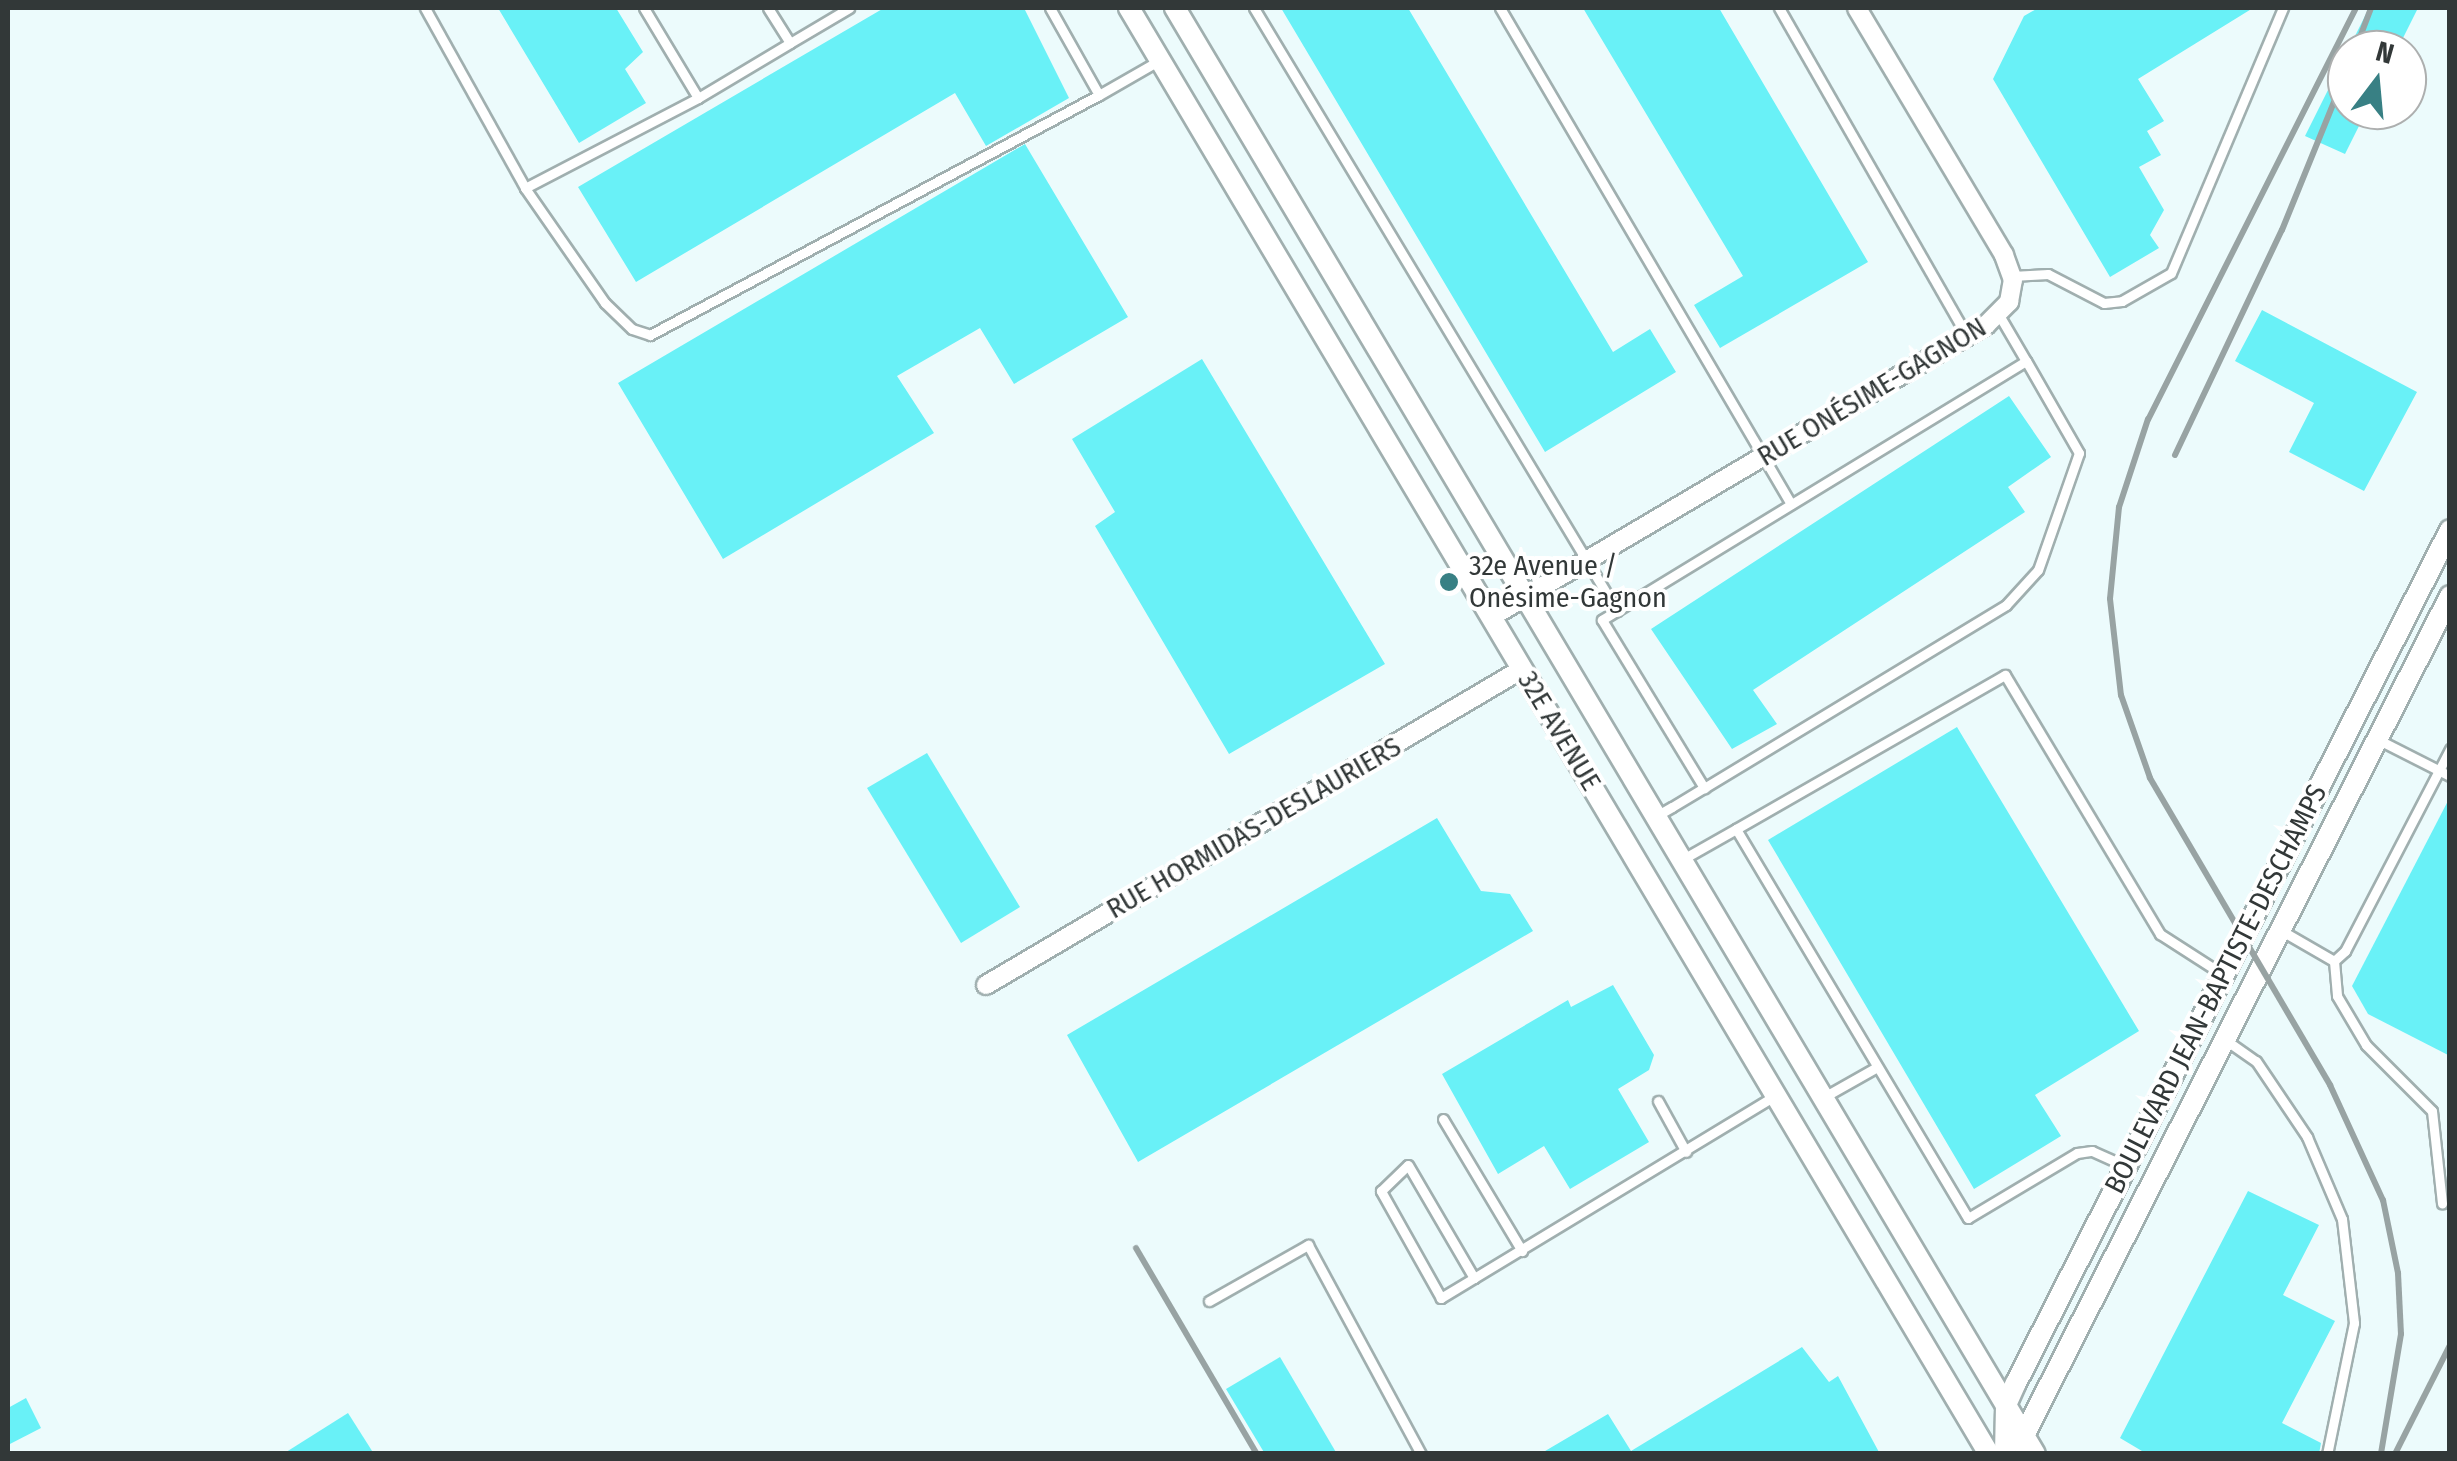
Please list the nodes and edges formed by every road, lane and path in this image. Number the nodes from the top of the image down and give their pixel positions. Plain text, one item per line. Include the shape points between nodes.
1 (425, 8) edge
2 (644, 8) edge
3 (768, 8) edge
4 (848, 8) edge
5 (1050, 8) edge
6 (1129, 8) edge
7 (1176, 8) edge
8 (1254, 8) edge
9 (1500, 8) edge
10 (1779, 8) edge
11 (1857, 8) edge
12 (2283, 8) edge
13 (790, 43) junction
14 (1160, 60) junction
15 (1099, 96) junction
16 (698, 98) junction
17 (526, 188) junction
18 (2012, 276) junction
19 (1999, 314) junction
20 (1966, 336) junction
21 (2026, 361) junction
22 (1762, 458) junction
23 (1792, 504) junction
24 (2450, 530) edge
25 (1587, 562) junction
26 (2450, 596) edge
27 (1526, 598) junction
28 (1617, 611) junction
29 (1491, 617) junction
30 (1522, 669) junction
31 (2376, 739) junction
32 (2450, 749) edge
33 (2438, 770) junction
34 (2450, 776) edge
35 (1704, 788) junction
36 (1656, 816) junction
37 (1736, 829) junction
38 (1681, 860) junction
39 (2280, 930) junction
40 (2334, 961) junction
41 (2223, 974) junction
42 (986, 985) dead end
43 (2210, 1001) junction
44 (2236, 1014) junction
45 (2224, 1040) junction
46 (1878, 1067) junction
47 (1776, 1094) junction
48 (1824, 1098) junction
49 (1658, 1102) dead end
50 (1443, 1119) dead end
51 (1686, 1152) junction
52 (2126, 1166) junction
53 (2442, 1203) dead end
54 (1522, 1251) junction
55 (1474, 1278) junction
56 (1209, 1301) dead end
57 (2006, 1405) junction
58 (2025, 1447) edge
59 (1421, 1454) edge
60 (1989, 1454) edge
61 (2005, 1454) edge
62 (2328, 1454) edge

1 - 17 lane
2 - 16 lane
3 - 13 lane
4 - 13 lane
5 - 15 lane
6 - 14 street, 32E AVENUE
7 - 27 street, 32E AVENUE
8 - 25 lane
9 - 22 lane
10 - 20 lane
11 - 18 street
12 - 18 lane via 2171,273 2122,301 2104,303 2048,274
13 - 16 lane
14 - 15 lane
14 - 29 street, 32E AVENUE
15 - 17 lane via 650,335 632,329 605,303
16 - 17 lane
18 - 19 street, RUE ONÉSIME-GAGNON via 2012,295
19 - 20 street, RUE ONÉSIME-GAGNON
19 - 21 lane
20 - 22 street, RUE ONÉSIME-GAGNON
21 - 23 lane
21 - 35 lane via 2079,453 2038,570 2006,605
22 - 23 lane
22 - 25 street, RUE ONÉSIME-GAGNON
23 - 28 lane
24 - 41 street, BOULEVARD JEAN-BAPTISTE-DESCHAMPS
25 - 27 street, RUE ONÉSIME-GAGNON
25 - 28 lane
26 - 31 street, BOULEVARD JEAN-BAPTISTE-DESCHAMPS
27 - 29 street, RUE ONÉSIME-GAGNON
27 - 36 street, 32E AVENUE
28 - 35 lane via 1602,620
29 - 30 street, 32E AVENUE
30 - 42 street, RUE HORMIDAS-DESLAURIERS
30 - 47 street, 32E AVENUE
31 - 33 lane
31 - 39 street, BOULEVARD JEAN-BAPTISTE-DESCHAMPS
32 - 33 lane
33 - 34 lane
33 - 40 lane via 2346,951
35 - 36 lane
36 - 38 street, 32E AVENUE
37 - 38 lane
37 - 41 lane via 2005,675 2160,934
37 - 46 lane
38 - 48 street, 32E AVENUE
39 - 40 lane
39 - 44 street, BOULEVARD JEAN-BAPTISTE-DESCHAMPS
40 - 53 lane via 2338,996 2366,1045 2432,1110
41 - 43 street, BOULEVARD JEAN-BAPTISTE-DESCHAMPS
43 - 44 street
43 - 52 street, BOULEVARD JEAN-BAPTISTE-DESCHAMPS
44 - 45 street, BOULEVARD JEAN-BAPTISTE-DESCHAMPS
45 - 58 street, BOULEVARD JEAN-BAPTISTE-DESCHAMPS
45 - 62 lane via 2256,1061 2308,1137 2342,1219 2354,1324
46 - 48 lane
46 - 52 lane via 1968,1218 2077,1153 2092,1151
47 - 51 lane
47 - 60 street, 32E AVENUE
48 - 57 street, 32E AVENUE
49 - 51 lane
50 - 54 lane
51 - 54 lane
52 - 57 street, BOULEVARD JEAN-BAPTISTE-DESCHAMPS
54 - 55 lane
55 - 55 lane via 1464,1262 1408,1165 1380,1191 1441,1298
56 - 59 lane via 1308,1245
57 - 58 street, 32E AVENUE
57 - 61 street, BOULEVARD JEAN-BAPTISTE-DESCHAMPS

